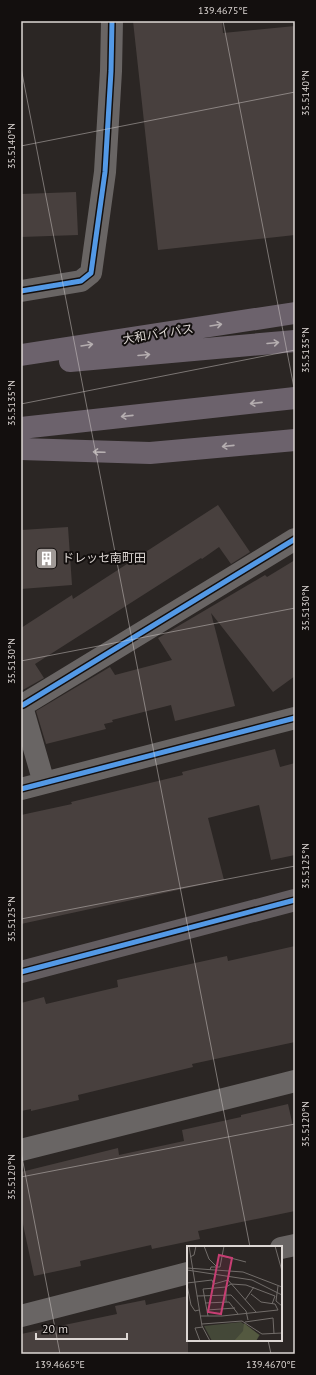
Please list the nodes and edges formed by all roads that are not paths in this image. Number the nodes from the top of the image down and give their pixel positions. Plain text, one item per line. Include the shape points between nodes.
1 (112, 21) edge
2 (21, 276) edge
3 (30, 289) edge
4 (295, 313) edge
5 (295, 341) edge
6 (21, 355) edge
7 (21, 366) edge
8 (295, 398) edge
9 (21, 428) edge
10 (295, 440) edge
11 (21, 449) edge
12 (295, 539) edge
13 (22, 704) edge
14 (295, 718) edge
15 (44, 783) junction
16 (21, 789) edge
17 (295, 900) edge
18 (21, 972) edge
19 (295, 1080) edge
20 (21, 1150) edge
21 (295, 1245) edge
22 (282, 1248) edge
23 (187, 1273) edge
24 (21, 1316) edge

1 - 3 street via 105,172 91,273 81,281
2 - 3 street
6 -> 4 highway, 大和バイパス
7 -> 5 highway
8 -> 9 highway
10 -> 11 highway via 150,453
12 - 13 street
13 - 15 street
14 - 15 street
15 - 16 street
17 - 18 street
19 - 20 street
21 - 22 street
23 - 24 street

